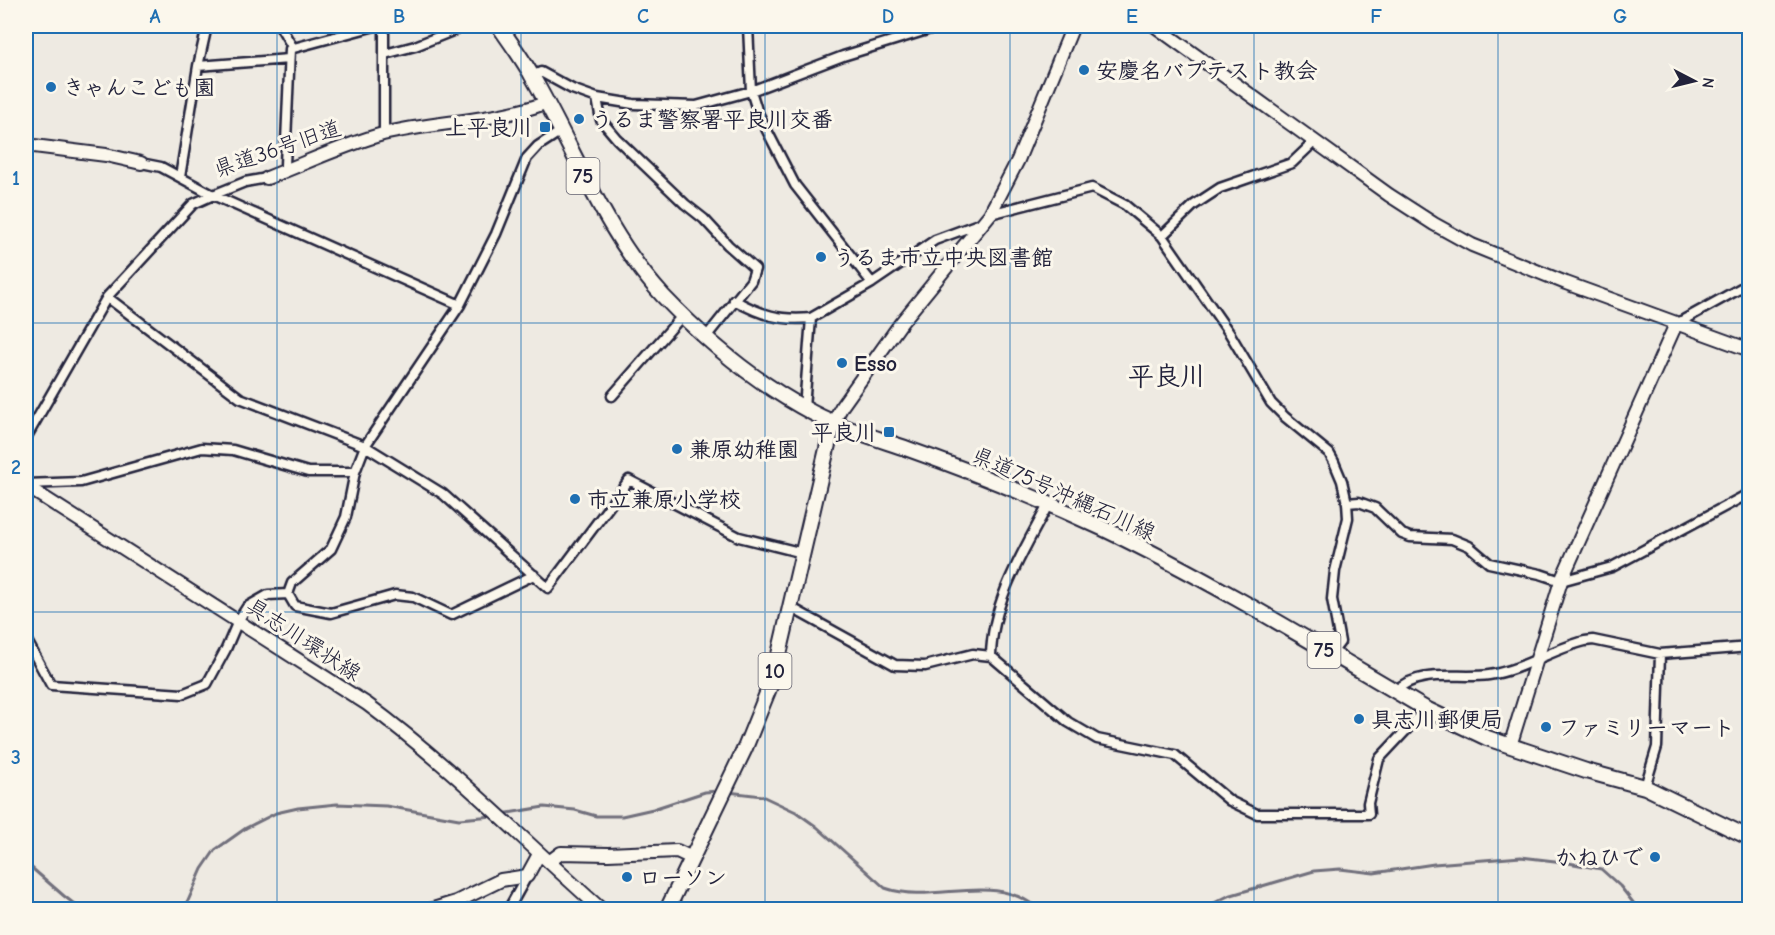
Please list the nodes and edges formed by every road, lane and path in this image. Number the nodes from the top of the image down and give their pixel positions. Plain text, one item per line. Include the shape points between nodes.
1 (207, 26) edge
2 (280, 26) edge
3 (375, 26) edge
4 (384, 26) edge
5 (465, 26) edge
6 (499, 26) edge
7 (748, 26) edge
8 (940, 26) edge
9 (1073, 26) edge
10 (1155, 26) edge
11 (292, 48) junction
12 (385, 54) junction
13 (290, 59) junction
14 (198, 66) junction
15 (532, 76) junction
16 (752, 91) junction
17 (597, 98) junction
18 (545, 103) junction
19 (561, 131) junction
20 (384, 134) junction
21 (1314, 142) junction
22 (26, 145) edge
23 (141, 163) joint
24 (288, 170) junction
25 (180, 177) junction
26 (267, 178) joint
27 (213, 195) junction
28 (987, 218) junction
29 (1162, 236) junction
30 (872, 283) junction
31 (1749, 283) edge
32 (107, 297) junction
33 (734, 300) junction
34 (460, 305) junction
35 (682, 316) junction
36 (811, 318) junction
37 (1676, 324) junction
38 (705, 337) junction
39 (1749, 350) edge
40 (612, 396) dead end
41 (804, 408) junction
42 (833, 423) junction
43 (26, 438) edge
44 (365, 446) junction
45 (355, 472) junction
46 (26, 485) edge
47 (1749, 493) edge
48 (1347, 503) junction
49 (1048, 505) junction
50 (803, 553) junction
51 (534, 575) junction
52 (1561, 581) junction
53 (288, 594) junction
54 (790, 607) junction
55 (238, 621) junction
56 (26, 639) edge
57 (1749, 647) edge
58 (1331, 654) junction
59 (1660, 654) junction
60 (991, 656) junction
61 (1535, 662) junction
62 (1395, 691) junction
63 (1426, 709) junction
64 (1510, 746) junction
65 (1645, 787) junction
66 (1749, 838) edge
67 (544, 858) junction
68 (692, 858) junction
69 (527, 876) junction
70 (430, 909) edge
71 (508, 909) edge
72 (602, 909) edge
73 (667, 909) edge

1 - 14 street
2 - 11 street
3 - 11 street
4 - 12 street
5 - 12 street
6 - 15 main road, 県道75号沖縄石川線 / 75
7 - 16 street
8 - 16 street via 843,56
9 - 28 street via 1018,160
10 - 21 street
11 - 13 street
12 - 20 street
13 - 14 street
13 - 24 street via 285,165
14 - 25 street
15 - 17 street via 542,72
15 - 18 main road, 県道75号沖縄石川線 / 75
16 - 17 street via 696,106 633,104
16 - 30 street via 758,113 795,185
17 - 33 street via 601,120 617,139 755,269
18 - 19 main road, 県道75号沖縄石川線 / 75
18 - 20 street, 県道36号旧道 via 515,112
19 - 34 street via 527,158 496,234
19 - 35 main road, 県道75号沖縄石川線 / 75 via 610,225 643,272
20 - 24 street, 県道36号旧道
21 - 29 street via 1292,163 1220,188 1194,205
21 - 37 street via 1389,195 1472,245
22 - 23 street, 県道36号旧道
23 - 25 street, 県道36号旧道
24 - 26 street, 県道36号旧道
25 - 27 street, 県道36号旧道
26 - 27 street, 県道36号旧道
27 - 32 street via 193,204
27 - 34 street
28 - 29 street via 1092,188 1125,205
28 - 30 street via 935,240
28 - 42 street via 901,323
29 - 48 street via 1230,333 1271,403 1329,453
30 - 36 street
31 - 37 street
32 - 43 street
32 - 44 street via 240,398
33 - 36 street via 775,318
33 - 38 street
34 - 44 street
35 - 38 main road, 県道75号沖縄石川線 / 75
35 - 40 street
36 - 41 street
37 - 39 street
37 - 52 street
38 - 41 main road, 県道75号沖縄石川線 / 75
41 - 42 main road, 県道75号沖縄石川線 / 75
42 - 49 main road, 県道75号沖縄石川線 / 75
42 - 50 main road, 10
44 - 45 street
44 - 51 street via 443,494
45 - 46 street via 308,472 233,450 201,448 81,482
45 - 53 street via 345,517 331,549 292,583
46 - 55 street, 具志川環状線
47 - 52 street via 1612,567
48 - 52 street via 1359,502 1375,508 1410,537 1452,539 1469,546 1489,563
48 - 58 street via 1348,518 1332,599 1340,642
49 - 58 main road, 県道75号沖縄石川線 / 75 via 1193,575
49 - 60 street via 1007,584 992,634
50 - 51 street via 739,537 629,480 548,588
50 - 54 main road, 10
51 - 53 street via 451,615 413,597 394,596 331,613 295,606
52 - 61 street
53 - 55 street via 268,595 248,607
54 - 60 street via 895,665 925,666 973,654
54 - 68 main road, 10 via 774,676 759,715
55 - 56 street via 207,684 182,694 51,685
55 - 67 street, 具志川環状線 via 397,726
57 - 59 street
58 - 62 main road, 県道75号沖縄石川線 / 75
59 - 61 street via 1593,640
59 - 65 street via 1657,747
60 - 63 street via 1068,722 1097,739 1175,755 1230,801 1257,814 1369,814 1379,759
61 - 62 street via 1490,675 1418,678
61 - 64 street
62 - 63 main road, 県道75号沖縄石川線 / 75
63 - 64 main road, 県道75号沖縄石川線 / 75
64 - 65 main road, 県道75号沖縄石川線 / 75
65 - 66 main road, 県道75号沖縄石川線 / 75
67 - 68 street via 561,853 677,851
67 - 69 street
67 - 72 street, 具志川環状線
68 - 73 main road, 10
69 - 70 street via 501,880 456,902
69 - 71 street

